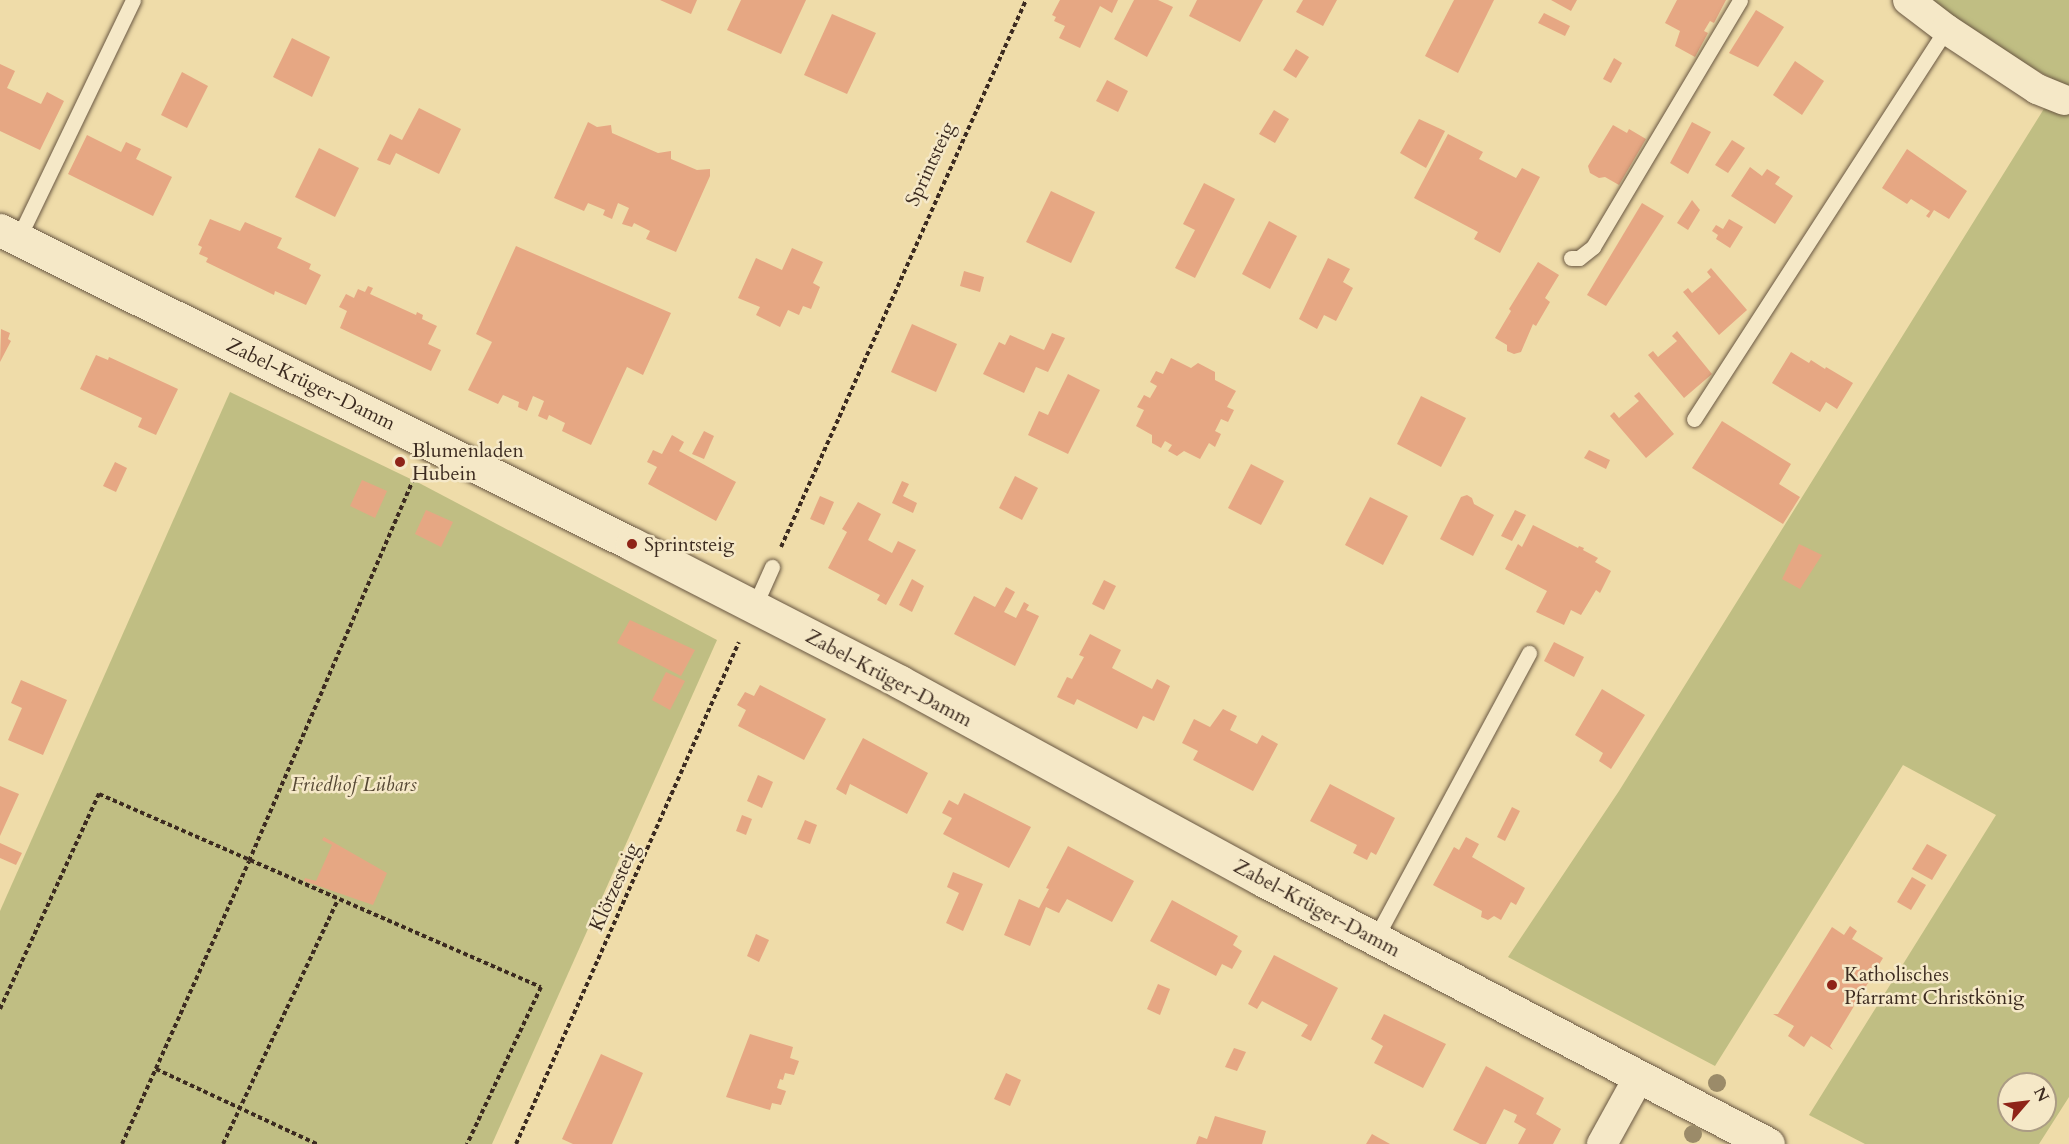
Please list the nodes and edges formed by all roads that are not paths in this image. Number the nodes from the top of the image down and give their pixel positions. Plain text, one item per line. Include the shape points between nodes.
1 (133, 0) edge
2 (1740, 0) edge
3 (1908, 0) edge
4 (1946, 29) junction
5 (2064, 100) dead end
6 (9, 235) edge
7 (1572, 258) dead end
8 (1694, 419) dead end
9 (772, 567) road end
10 (754, 608) junction
11 (1529, 652) dead end
12 (1375, 939) junction
13 (1639, 1077) junction
14 (1602, 1144) edge
15 (1768, 1144) edge

1 - 6 lane
2 - 7 lane via 1593,247 1580,258
3 - 4 street
4 - 5 street via 2037,89
4 - 8 lane
6 - 10 street, Zabel-Krüger-Damm
9 - 10 lane
10 - 12 street, Zabel-Krüger-Damm via 900,682
11 - 12 lane
12 - 13 street, Zabel-Krüger-Damm
13 - 14 street
13 - 15 street, Zabel-Krüger-Damm

